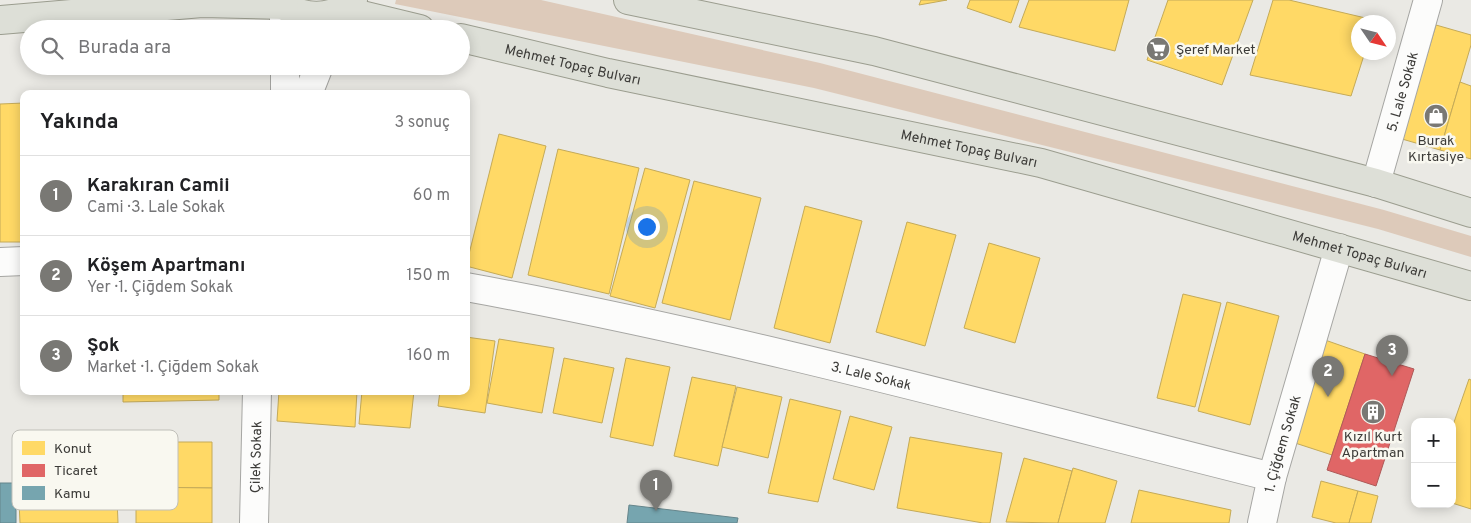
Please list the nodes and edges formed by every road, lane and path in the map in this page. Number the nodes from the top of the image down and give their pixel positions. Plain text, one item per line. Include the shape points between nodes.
1 (628, 0) edge
2 (1428, 0) edge
3 (282, 11) edge
4 (342, 13) edge
5 (0, 20) edge
6 (376, 20) edge
7 (470, 40) edge
8 (285, 75) edge
9 (315, 75) edge
10 (285, 90) edge
11 (310, 90) edge
12 (1376, 183) junction
13 (1471, 213) edge
14 (1339, 248) junction
15 (20, 261) edge
16 (0, 262) edge
17 (1471, 286) edge
18 (470, 288) edge
19 (256, 395) edge
20 (1272, 477) junction
21 (254, 523) edge
22 (1262, 523) edge

1 - 12 main road via 874,51
2 - 12 street, 5. Lale Sokak
3 - 4 main road via 311,16
3 - 5 main road via 202,3
4 - 6 main road
7 - 14 main road, Mehmet Topaç Bulvarı via 608,73 1041,164
8 - 10 street
9 - 11 street
12 - 13 main road
14 - 17 main road, Mehmet Topaç Bulvarı
14 - 20 street, 1. Çiğdem Sokak
15 - 16 street
18 - 20 street, 3. Lale Sokak via 616,316 788,355
19 - 21 street, Çilek Sokak
20 - 22 street, 1. Çiğdem Sokak

